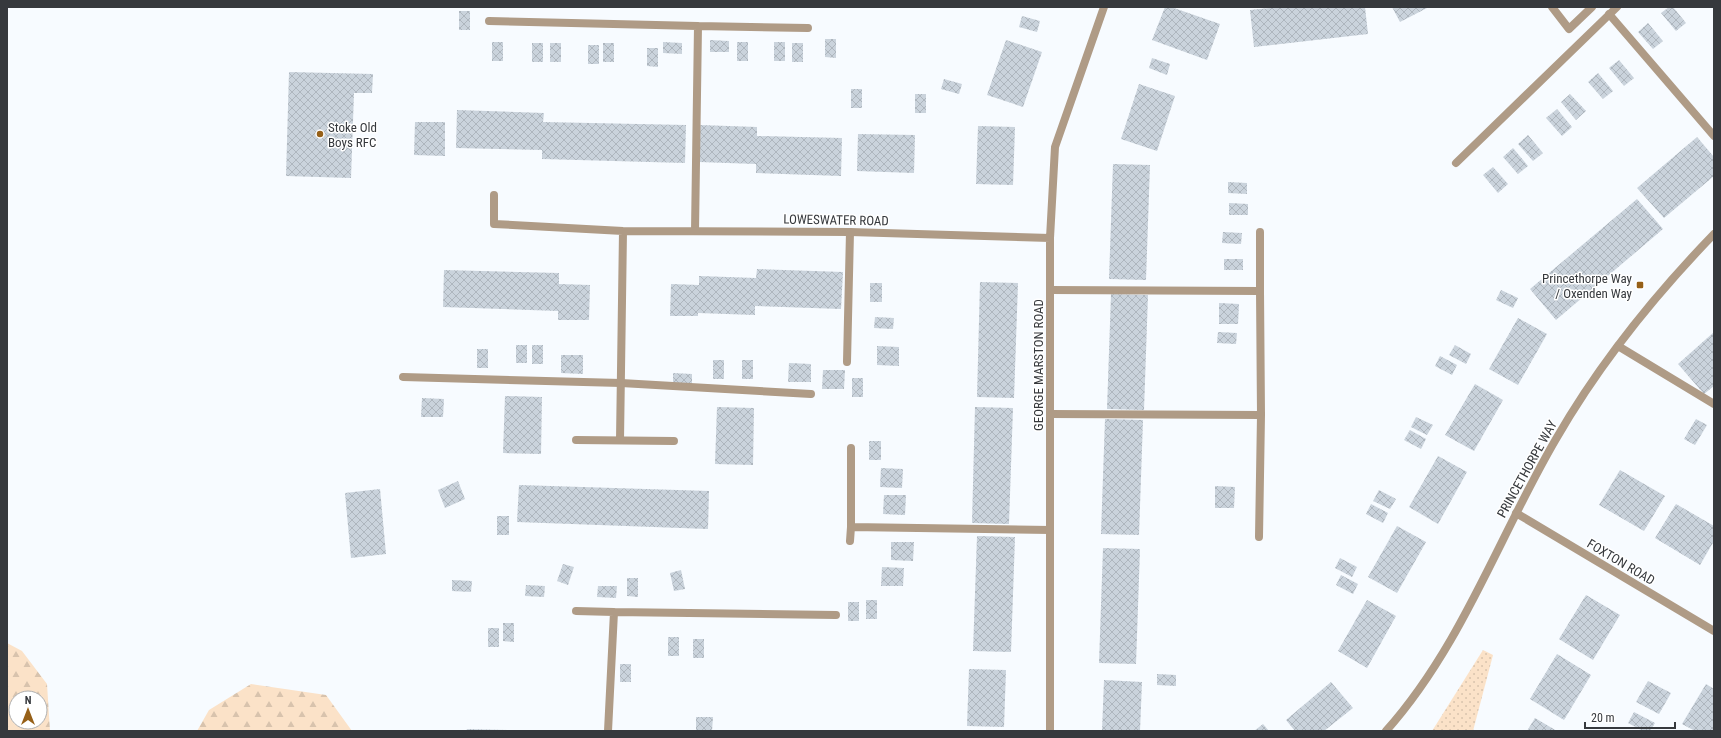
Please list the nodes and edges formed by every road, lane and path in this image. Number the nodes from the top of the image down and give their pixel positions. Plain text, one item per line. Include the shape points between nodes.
1 (1104, 7) edge
2 (1552, 7) edge
3 (1592, 7) edge
4 (1617, 7) edge
5 (1609, 14) junction
6 (489, 21) dead end
7 (698, 26) junction
8 (808, 28) dead end
9 (1714, 136) edge
10 (1456, 163) dead end
11 (494, 195) dead end
12 (623, 231) junction
13 (695, 231) junction
14 (850, 232) junction
15 (1260, 232) dead end
16 (1714, 234) edge
17 (1050, 238) junction
18 (1050, 290) junction
19 (1260, 291) junction
20 (1618, 346) junction
21 (847, 362) dead end
22 (404, 377) dead end
23 (621, 383) junction
24 (811, 394) dead end
25 (1714, 404) edge
26 (1050, 414) junction
27 (1261, 415) junction
28 (576, 440) dead end
29 (620, 440) junction
30 (674, 441) dead end
31 (850, 448) dead end
32 (1516, 513) junction
33 (850, 526) junction
34 (1050, 530) junction
35 (1259, 536) dead end
36 (850, 541) dead end
37 (576, 611) dead end
38 (614, 612) junction
39 (836, 615) dead end
40 (1714, 631) edge
41 (608, 731) edge
42 (1050, 731) edge
43 (1386, 731) edge

1 - 17 street, GEORGE MARSTON ROAD via 1055,147
2 - 3 street via 1569,30
4 - 5 street
5 - 9 street
5 - 10 street
6 - 7 street
7 - 8 street
7 - 13 street
11 - 12 street, LOWESWATER ROAD via 494,224
12 - 13 street, LOWESWATER ROAD
12 - 23 street
13 - 14 street, LOWESWATER ROAD
14 - 17 street, LOWESWATER ROAD
14 - 21 street
15 - 19 street
16 - 20 street, PRINCETHORPE WAY via 1670,281
17 - 18 street, GEORGE MARSTON ROAD
18 - 19 street
18 - 26 street, GEORGE MARSTON ROAD
19 - 27 street
20 - 25 street
20 - 32 street, PRINCETHORPE WAY via 1555,439
22 - 23 street
23 - 24 street
23 - 29 street
26 - 27 street
26 - 34 street, GEORGE MARSTON ROAD
27 - 35 street
28 - 29 street
29 - 30 street
31 - 33 street
32 - 40 street, FOXTON ROAD
32 - 43 street, PRINCETHORPE WAY via 1448,646 1416,694
33 - 34 street
33 - 36 street
34 - 42 street, GEORGE MARSTON ROAD
37 - 38 street
38 - 39 street
38 - 41 street

